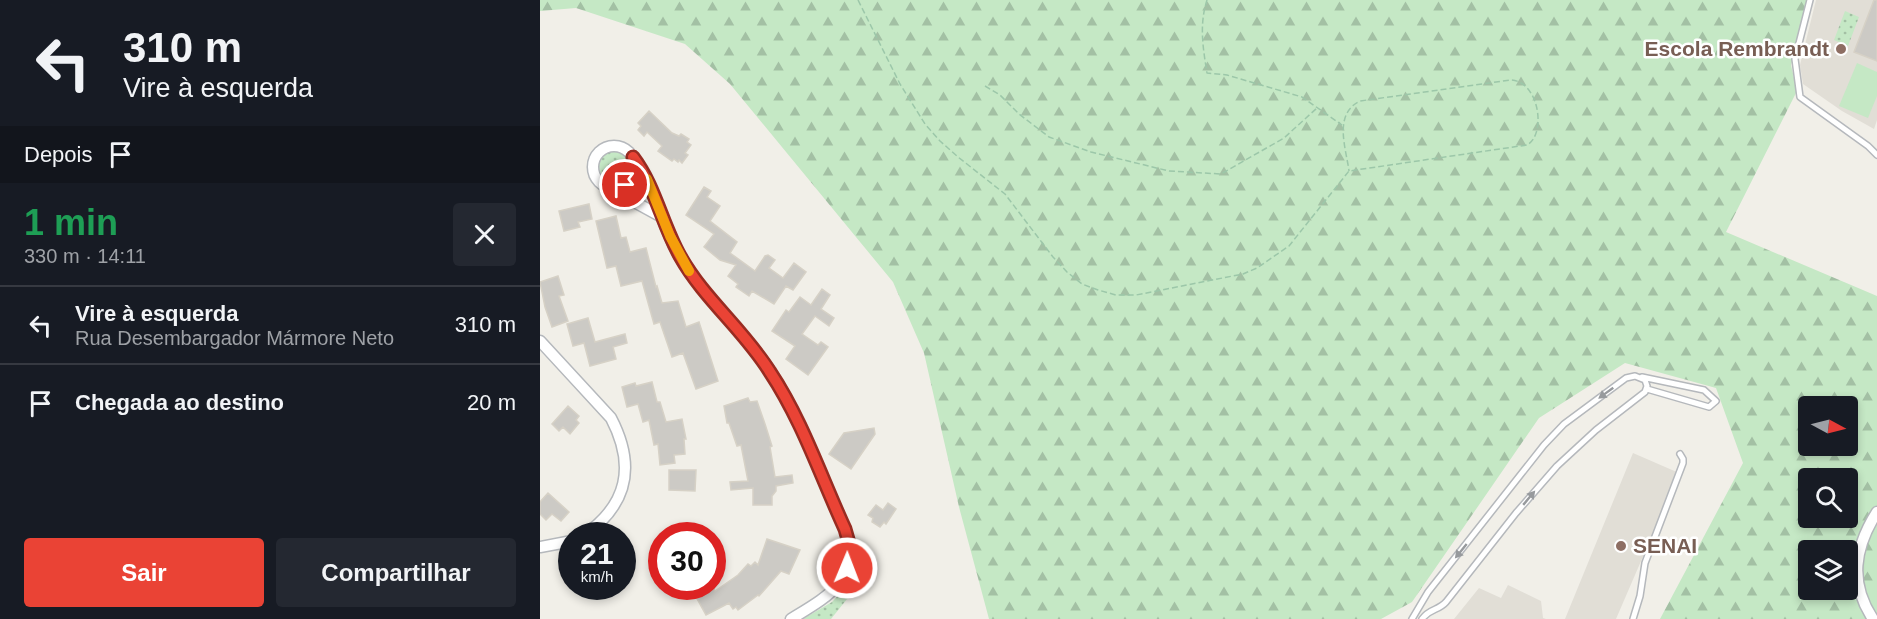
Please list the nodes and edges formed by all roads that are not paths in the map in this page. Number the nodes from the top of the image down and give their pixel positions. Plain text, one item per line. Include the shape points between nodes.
1 (1810, 0) edge
2 (1877, 155) edge
3 (633, 157) junction
4 (607, 187) junction
5 (662, 217) junction
6 (540, 341) edge
7 (1635, 376) junction
8 (1647, 389) junction
9 (1680, 454) dead end
10 (1877, 512) edge
11 (601, 522) edge
12 (558, 544) edge
13 (540, 547) edge
14 (791, 619) edge
15 (1412, 619) edge
16 (1422, 619) edge
17 (1633, 619) edge
18 (1873, 619) edge

1 - 2 lane via 1795,59 1800,97
3 - 4 street via 635,169 630,181 619,188
3 - 4 street via 616,146 598,153 594,172
3 - 5 street via 647,178
4 - 5 street
5 - 14 street via 690,272 775,379 845,529 849,555 843,579 827,596
6 - 11 street via 611,418 619,433 625,453 625,474 620,494
7 - 8 lane via 1645,380
7 - 8 lane via 1704,390 1716,401 1709,407
7 -> 15 lane via 1626,378 1585,408 1544,445 1428,592
16 -> 8 lane via 1428,611 1446,602 1516,513 1576,447
9 - 17 lane via 1683,463 1645,563
10 - 18 street via 1865,534 1857,564 1858,588
12 - 13 street

